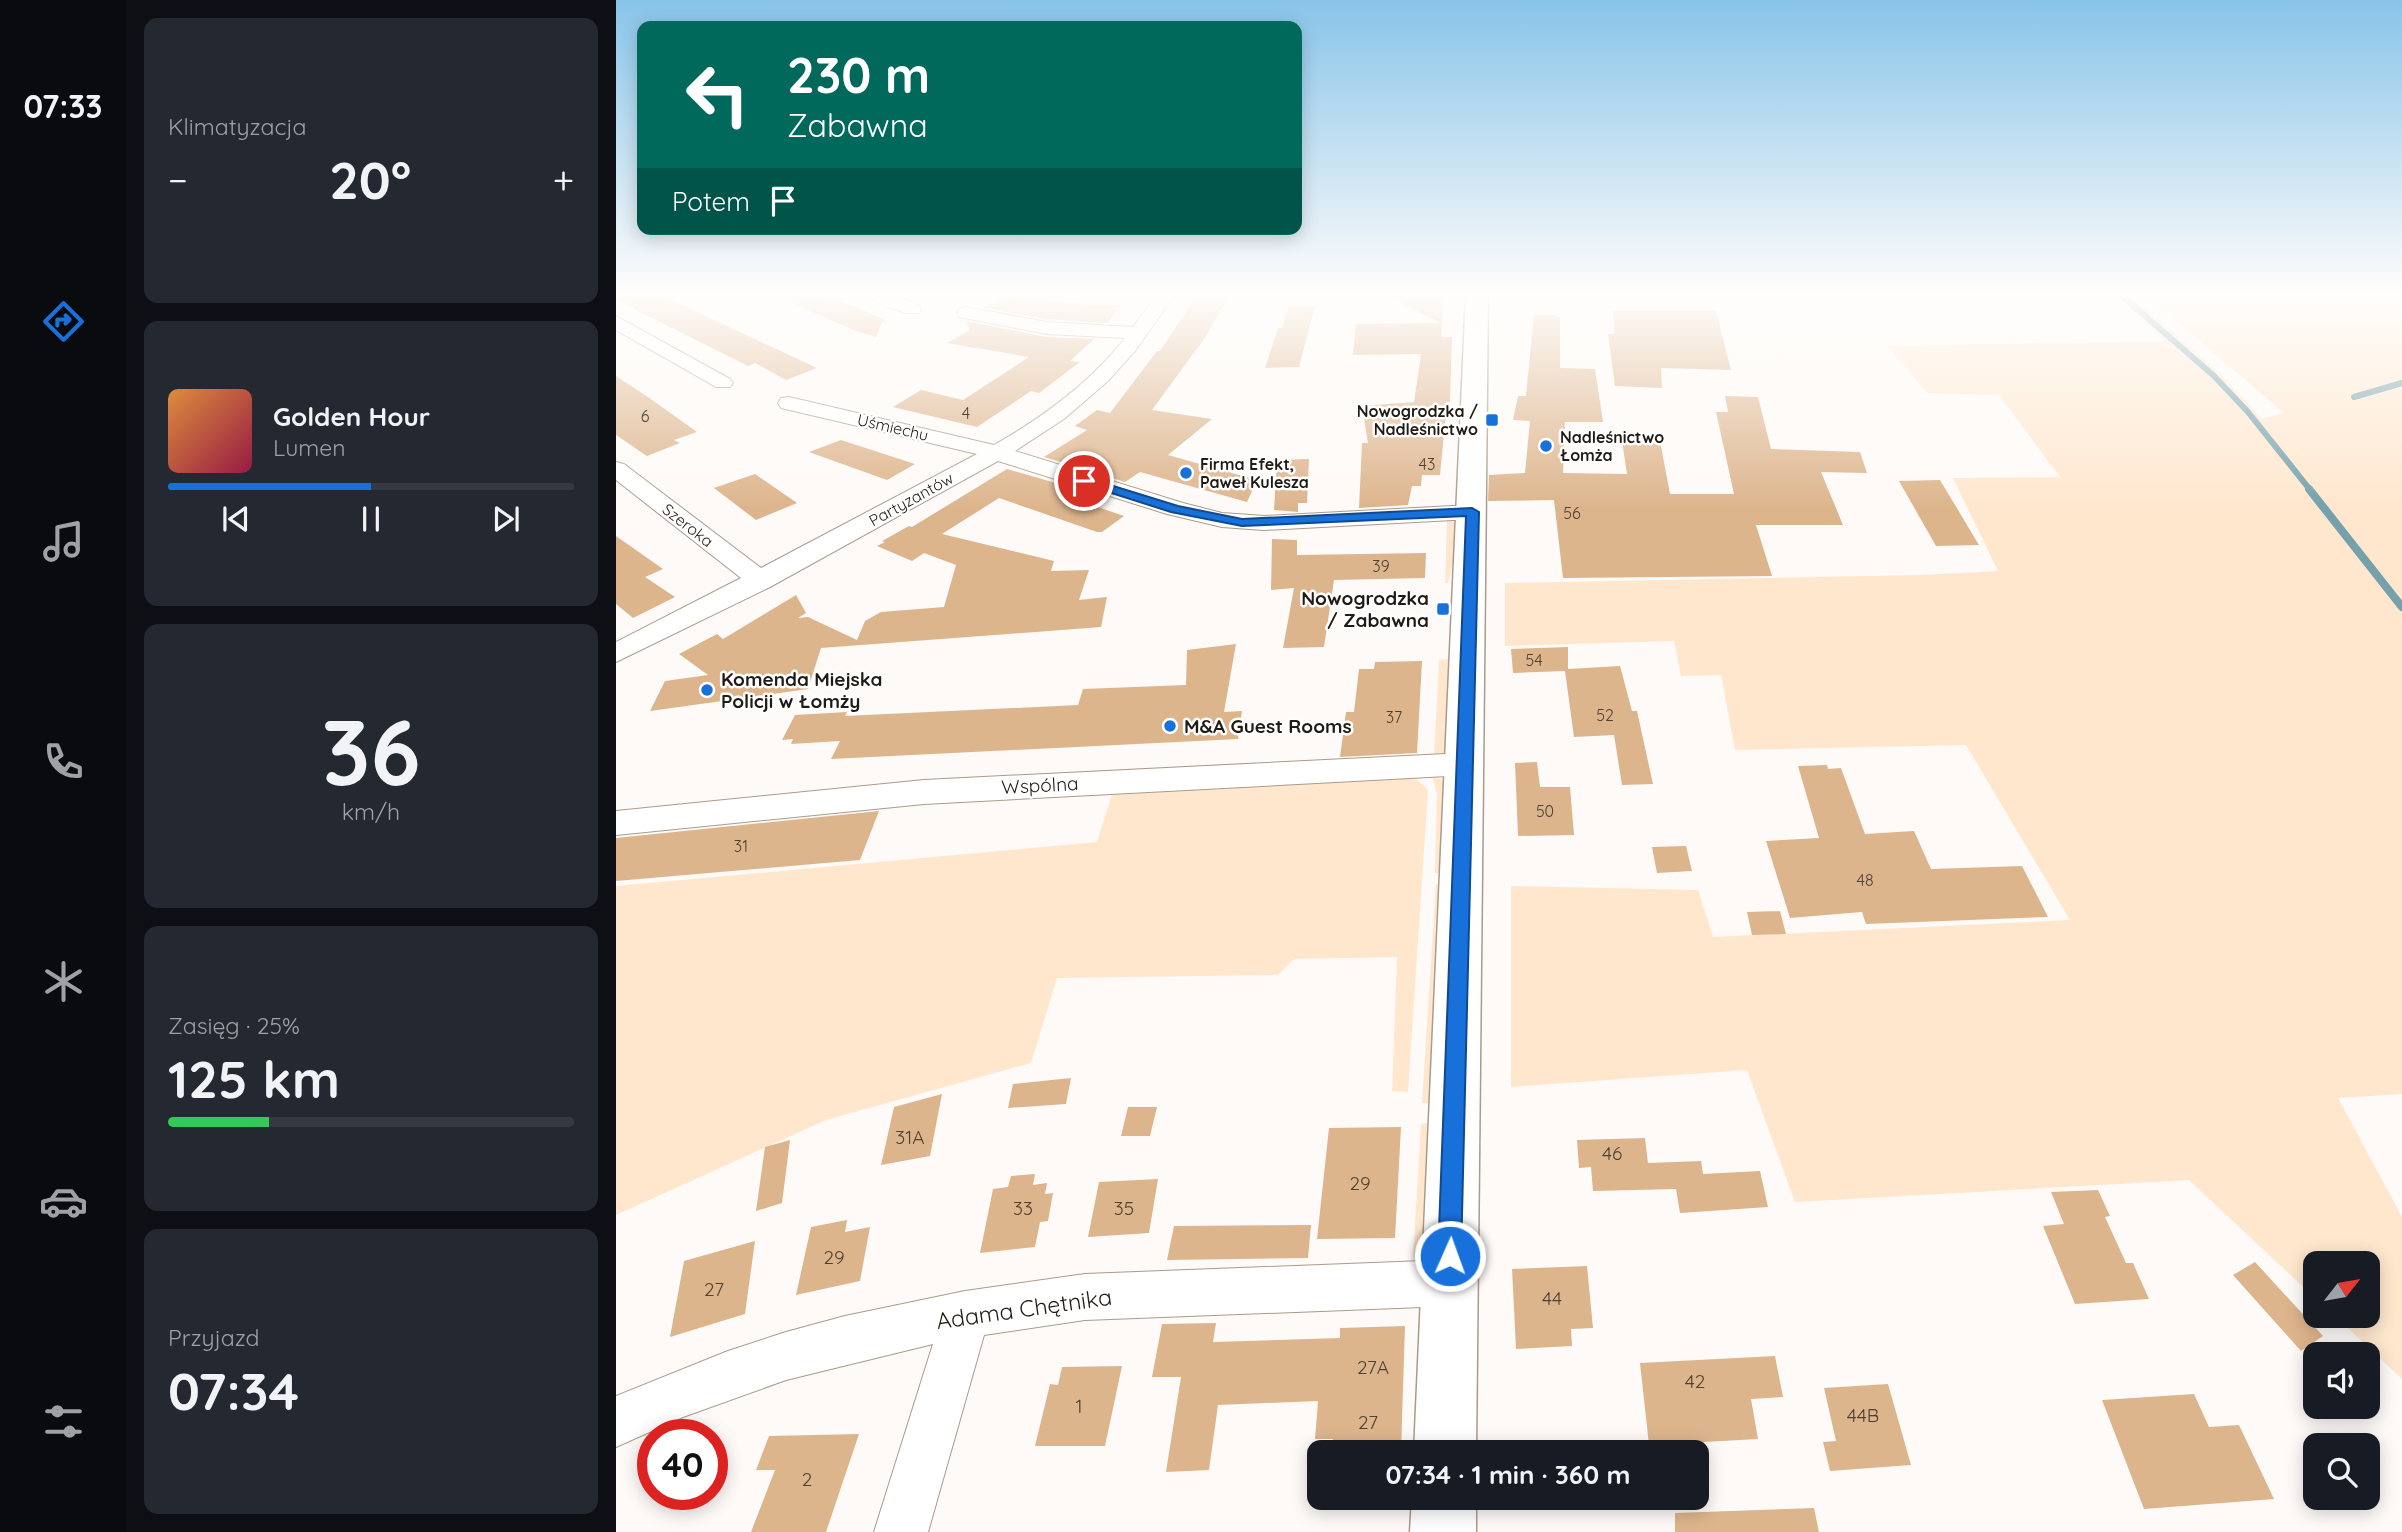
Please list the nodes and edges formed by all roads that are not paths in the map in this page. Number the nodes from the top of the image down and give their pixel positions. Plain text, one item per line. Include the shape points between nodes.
1 (691, 364) edge
2 (1113, 364) edge
3 (1475, 364) edge
4 (723, 383) dead end
5 (789, 403) dead end
6 (996, 453) junction
7 (616, 469) edge
8 (1472, 512) junction
9 (761, 580) junction
10 (616, 653) edge
11 (1466, 764) junction
12 (616, 822) edge
13 (1449, 1283) junction
14 (966, 1315) junction
15 (616, 1422) edge
16 (1445, 1440) edge
17 (1444, 1510) edge
18 (901, 1532) edge
19 (1443, 1532) edge

1 - 4 street
2 - 6 street, Partyzantów via 1061,410
3 - 8 street
5 - 6 street, Uśmiechu
6 - 8 street, Uśmiechu via 1232,522
6 - 9 street, Partyzantów
7 - 9 street, Szeroka
8 - 11 street
9 - 10 street, Partyzantów
11 - 12 street, Wspólna via 924,792
11 - 13 street
13 - 14 street, Adama Chętnika via 1085,1297
13 - 16 street
14 - 15 street, Adama Chętnika via 796,1354
14 - 18 street
17 - 19 street

